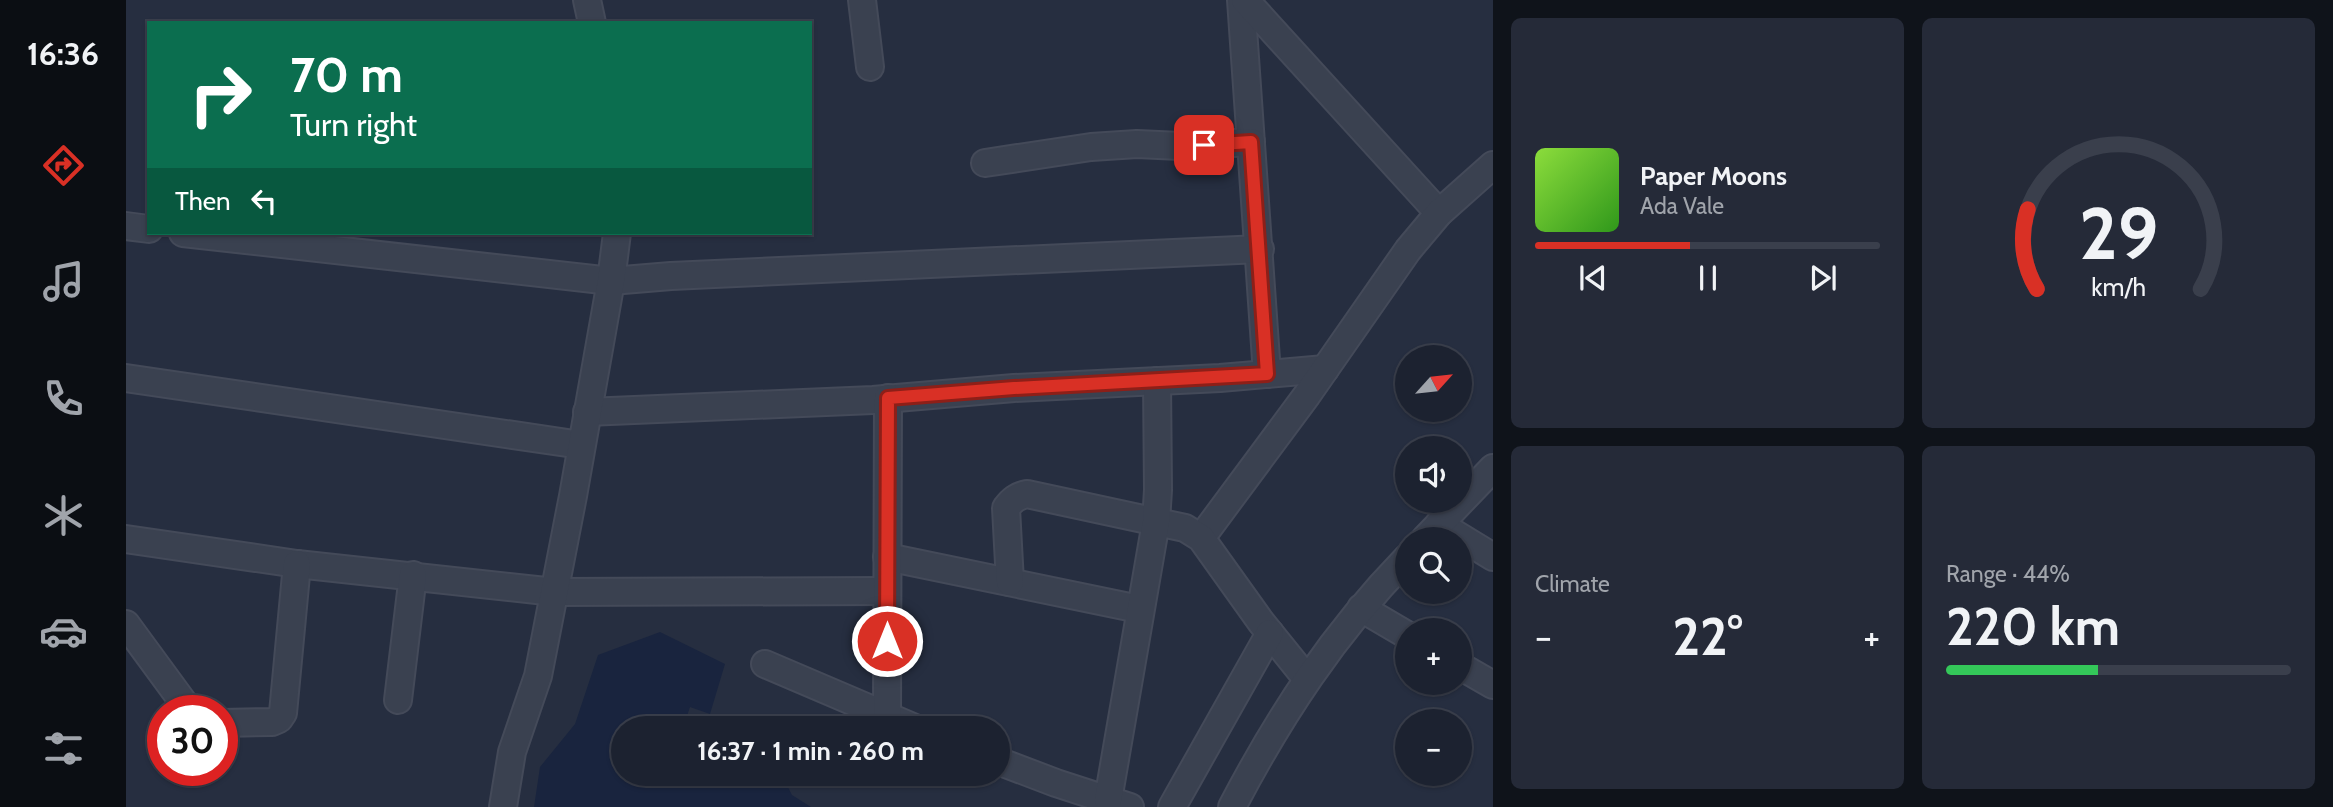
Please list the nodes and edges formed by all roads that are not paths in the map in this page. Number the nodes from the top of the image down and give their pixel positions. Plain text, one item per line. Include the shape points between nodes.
1 (587, 0) edge
2 (862, 0) edge
3 (1243, 0) edge
4 (592, 21) edge
5 (870, 66) dead end
6 (1251, 142) junction
7 (985, 163) dead end
8 (1493, 165) edge
9 (1439, 213) junction
10 (126, 226) edge
11 (147, 229) edge
12 (201, 235) edge
13 (617, 235) edge
14 (1259, 249) junction
15 (611, 281) junction
16 (1325, 369) junction
17 (1267, 374) junction
18 (126, 378) edge
19 (1157, 381) junction
20 (888, 398) junction
21 (587, 412) junction
22 (581, 445) junction
23 (1493, 468) edge
24 (1156, 522) junction
25 (1437, 527) edge
26 (1201, 538) junction
27 (126, 539) edge
28 (1472, 548) edge
29 (1493, 557) edge
30 (887, 558) junction
31 (298, 564) junction
32 (1395, 571) edge
33 (413, 575) junction
34 (1010, 582) junction
35 (887, 591) junction
36 (555, 592) junction
37 (1361, 608) junction
38 (1139, 609) junction
39 (126, 624) edge
40 (1395, 628) edge
41 (1270, 633) junction
42 (765, 664) dead end
43 (1472, 673) edge
44 (1307, 679) junction
45 (1493, 685) edge
46 (178, 695) edge
47 (398, 700) dead end
48 (885, 716) edge
49 (887, 716) edge
50 (238, 723) edge
51 (1010, 766) edge
52 (1119, 803) edge
53 (503, 807) edge
54 (1172, 807) edge
55 (1231, 807) edge

1 - 4 street
2 - 5 street
3 - 6 street
3 - 9 street
6 - 7 street via 1091,147
6 - 14 street
8 - 9 street
9 - 16 street
10 - 11 street
12 - 15 street
13 - 15 street
14 - 15 street
14 - 17 street
15 - 21 street
16 - 17 street
16 - 26 street
17 - 19 street
18 - 22 street
19 - 20 street
19 - 24 street
20 - 21 street
20 - 30 street
21 - 22 street
22 - 36 street
23 - 25 street
24 - 26 street via 1185,528
24 - 34 street via 1020,495 1006,508
24 - 38 street
26 - 41 street
27 - 31 street
28 - 29 street
30 - 34 street
30 - 35 street
31 - 33 street
31 - 50 street via 283,713 272,722
32 - 37 street
33 - 36 street
33 - 47 street
34 - 38 street
35 - 36 street
35 - 49 street
36 - 53 street via 538,676 512,752
37 - 40 street
37 - 44 street
38 - 52 street
39 - 46 street
41 - 44 street
41 - 54 street
42 - 48 street
43 - 45 street
44 - 55 street
51 - 52 street

